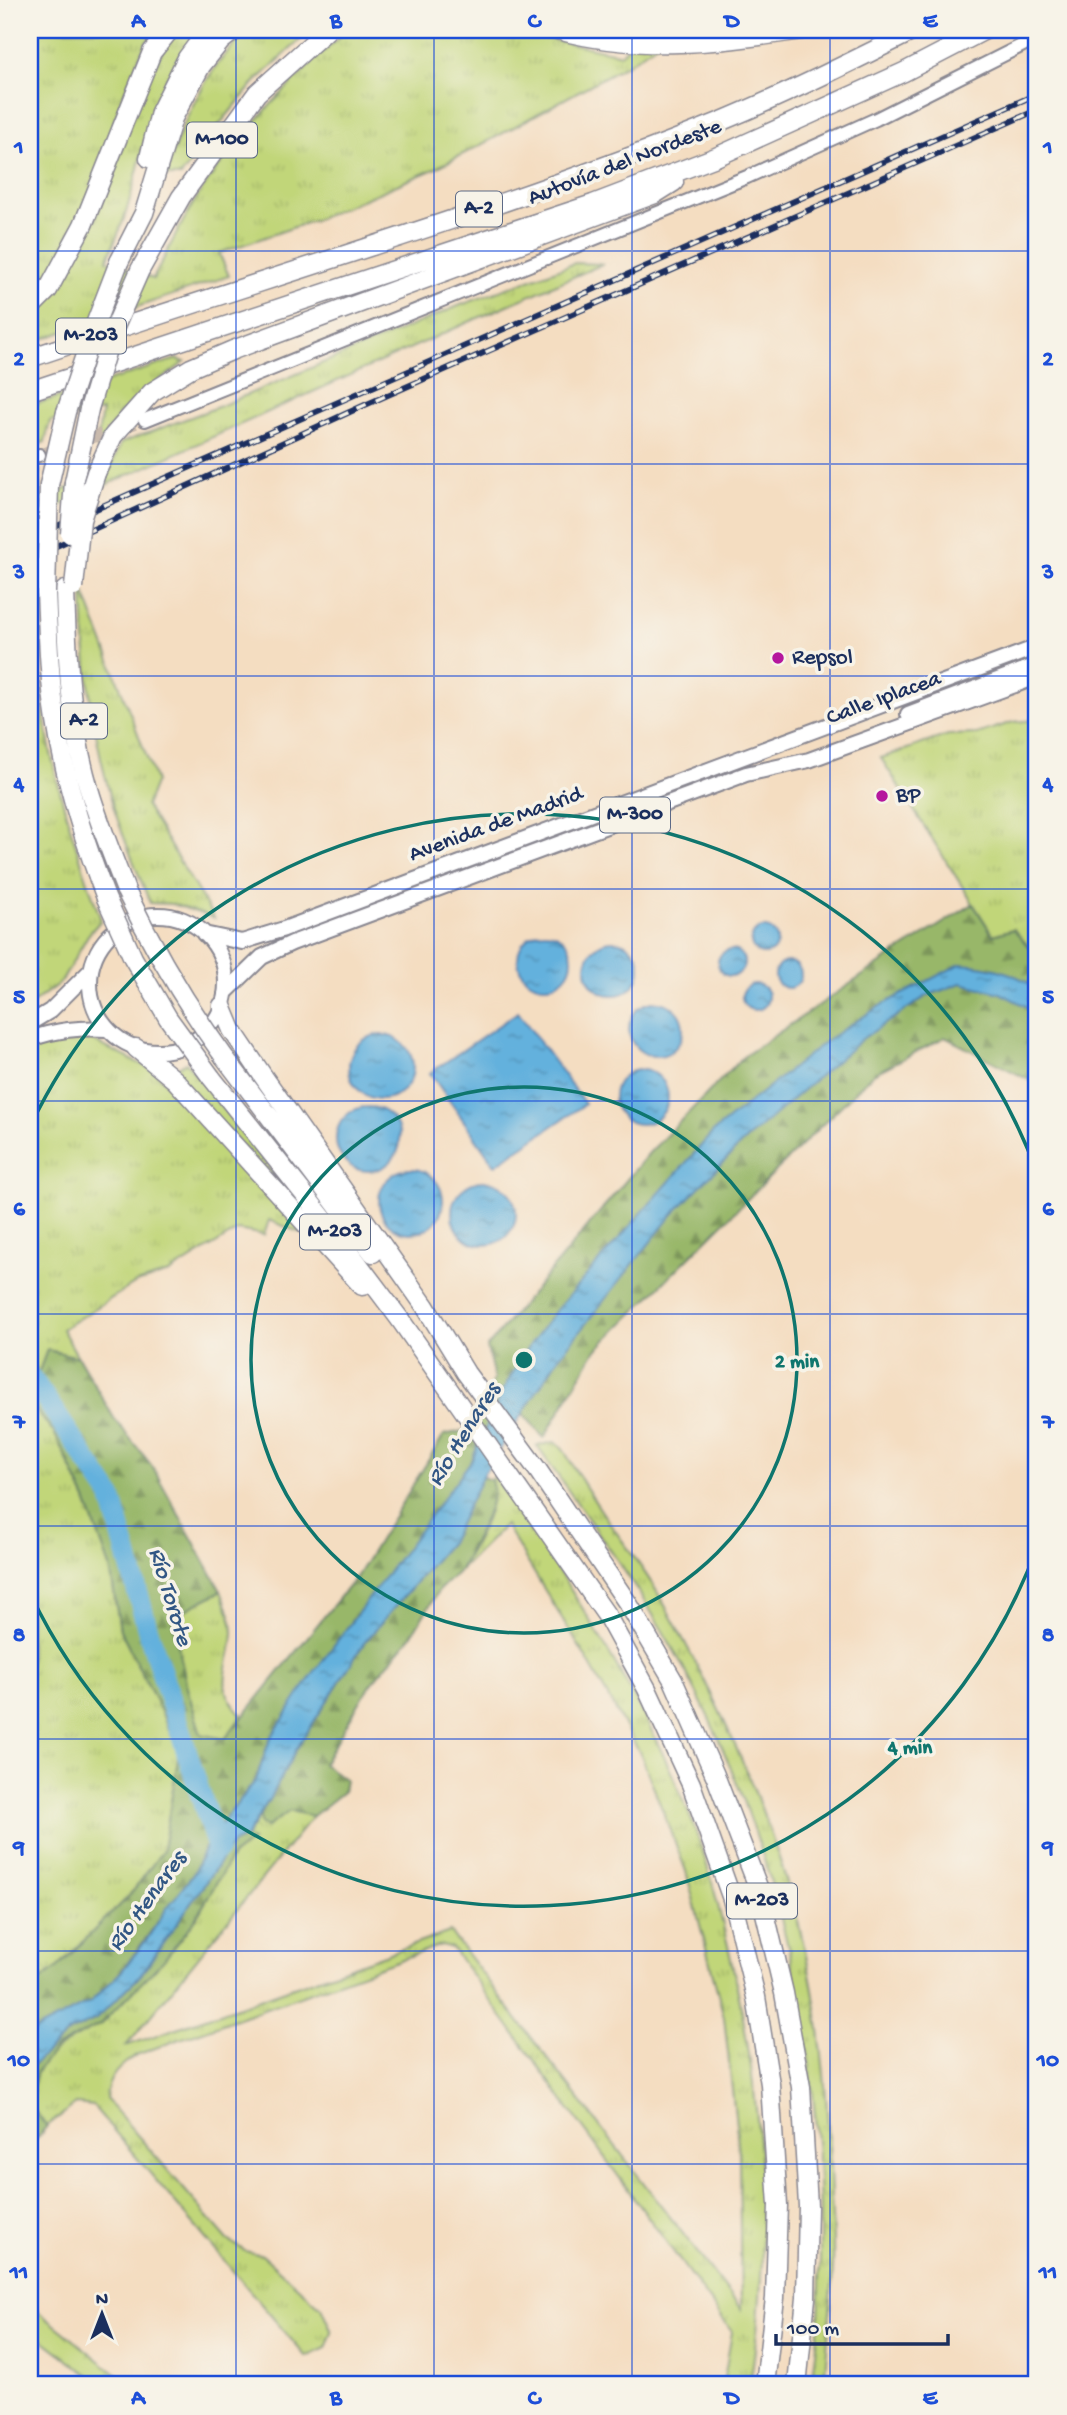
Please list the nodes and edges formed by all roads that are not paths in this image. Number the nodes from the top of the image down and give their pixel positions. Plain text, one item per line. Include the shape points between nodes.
1 (170, 30) edge
2 (208, 30) edge
3 (235, 30) edge
4 (327, 30) edge
5 (558, 30) edge
6 (802, 30) edge
7 (915, 30) edge
8 (985, 30) edge
9 (1037, 38) edge
10 (716, 157) junction
11 (119, 262) junction
12 (30, 308) edge
13 (30, 358) edge
14 (30, 391) edge
15 (145, 420) tunnel mouth
16 (69, 588) junction
17 (1037, 647) edge
18 (1037, 666) edge
19 (1037, 677) edge
20 (746, 774) junction
21 (204, 934) junction
22 (91, 970) junction
23 (224, 1000) junction
24 (30, 1023) edge
25 (107, 1030) junction
26 (30, 1039) edge
27 (136, 1048) junction
28 (462, 1367) junction
29 (434, 1371) junction
30 (765, 2385) edge
31 (797, 2385) edge

1 - 12 highway via 152,52 83,225 48,290
2 - 11 highway, M-203 via 187,58 160,113
3 - 11 highway via 201,66 173,118 144,213
4 - 16 highway, M-100, bridge via 257,93 181,197 140,270 111,336 89,409 74,482
5 - 6 highway via 616,42 687,44
7 - 13 highway, Autovía del Nordeste / A-2 via 726,119 584,174
8 - 10 highway, Autovía del Nordeste / A-2
9 - 15 street via 747,177
10 - 14 highway, Autovía del Nordeste / A-2 via 593,204
10 - 16 highway, A-2, bridge via 655,194 246,345 191,368 152,392 113,436 96,473 81,520
11 - 29 highway, M-203, bridge via 66,412 49,485 48,658 56,722 75,807 106,898 133,958 168,1018 400,1318
16 - 28 highway, M-203, bridge via 67,659 89,788 126,891 154,950 225,1058
17 - 21 main road, Avenida de Madrid / M-300 via 284,929 242,942
18 - 20 main road, Calle Iplacea
19 - 20 main road, Avenida de Madrid / M-300 via 809,760
20 - 23 main road, Avenida de Madrid / M-300 via 292,943 262,957
21 - 22 main road, M-300 via 185,921 165,916 132,920 113,932 99,949
21 - 23 main road via 224,966
22 - 24 main road, M-300 via 50,1012
22 - 25 main road via 90,996
23 - 27 main road, M-300 via 204,1034 180,1048
23 - 28 highway, M-203 via 232,1030 425,1306
25 - 26 main road, M-300 via 82,1027
25 - 27 main road, M-300
27 - 29 highway via 175,1080 324,1242
28 - 31 highway, M-203 via 537,1469 673,1680 760,1892 801,2088 808,2206 806,2298
29 - 30 highway, M-203 via 607,1616 691,1784 732,1899 757,1997 770,2084 778,2205 775,2298

